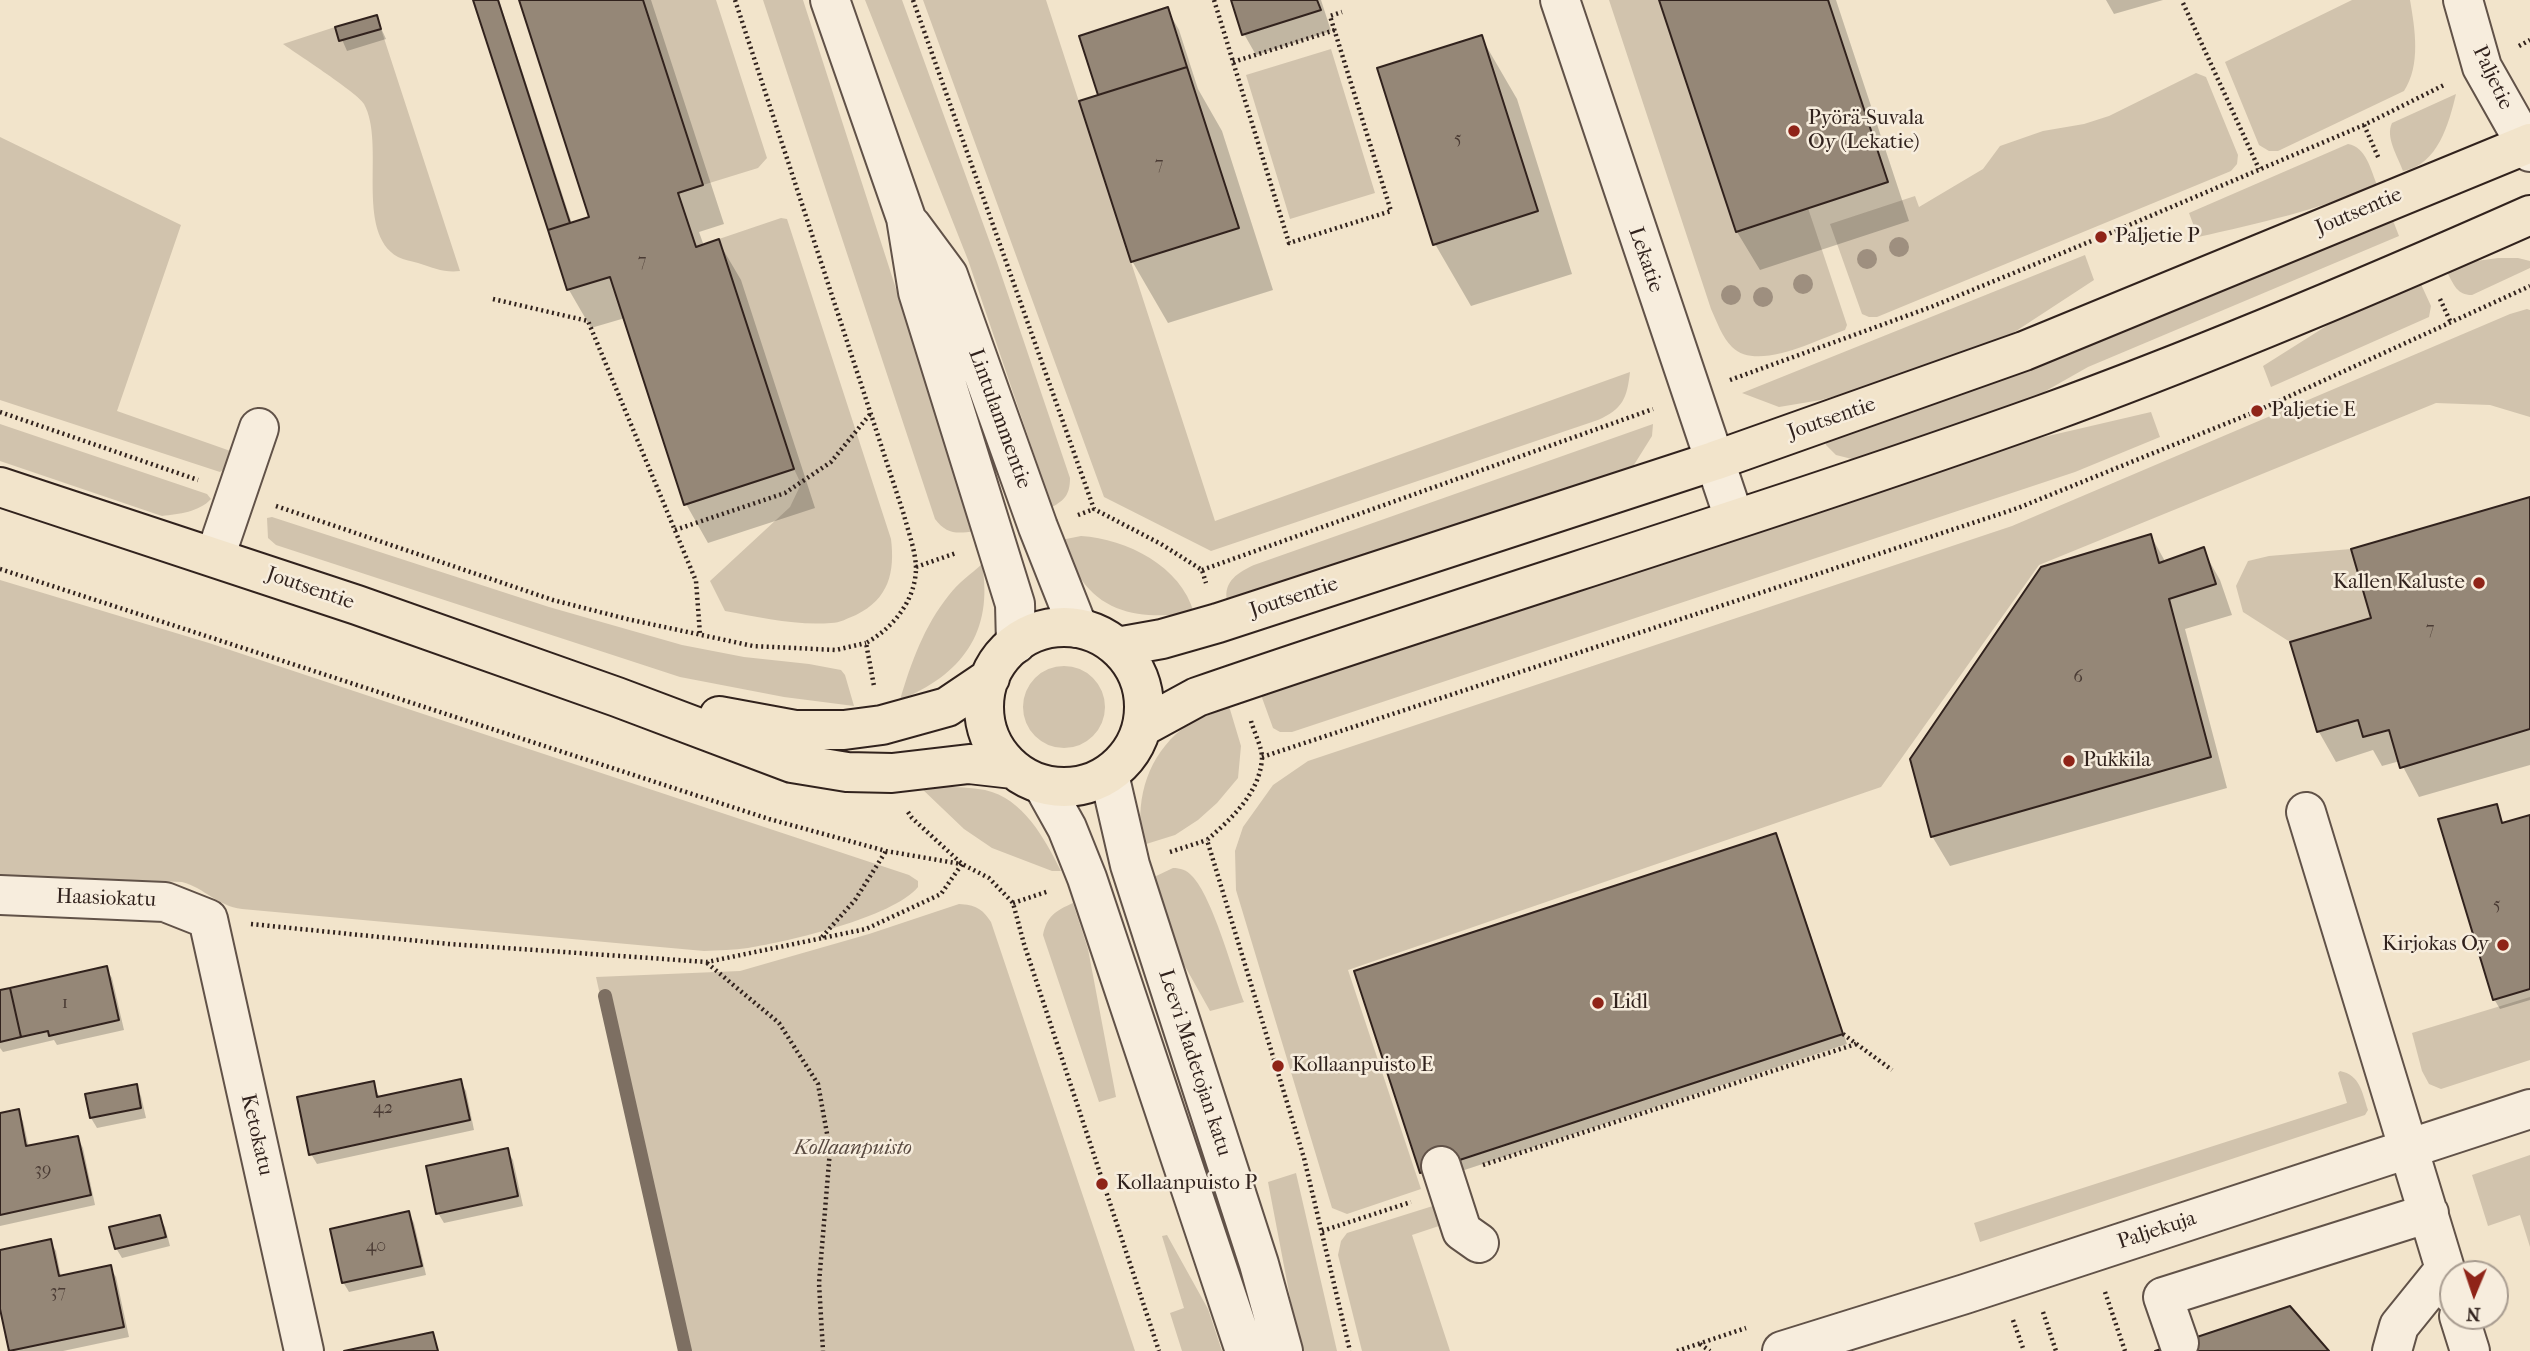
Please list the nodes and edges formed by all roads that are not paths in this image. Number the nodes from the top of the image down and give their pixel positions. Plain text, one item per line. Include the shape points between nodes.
1 (830, 0) edge
2 (1560, 0) edge
3 (2463, 0) edge
4 (2528, 147) edge
5 (2530, 215) edge
6 (906, 218) junction
7 (259, 428) dead end
8 (1714, 461) junction
9 (0, 487) edge
10 (1734, 518) junction
11 (215, 556) junction
12 (1078, 628) junction
13 (1016, 644) junction
14 (1117, 647) junction
15 (990, 678) junction
16 (617, 697) junction
17 (1142, 727) junction
18 (1109, 774) junction
19 (1028, 777) junction
20 (2306, 812) dead end
21 (0, 895) edge
22 (208, 919) joint
23 (2530, 1109) edge
24 (2409, 1148) junction
25 (1443, 1173) road end
26 (2429, 1213) junction
27 (1479, 1243) dead end
28 (2443, 1260) edge
29 (2439, 1291) edge
30 (2463, 1330) edge
31 (2179, 1343) dead end
32 (304, 1351) edge
33 (1245, 1351) edge
34 (1283, 1351) edge
35 (1782, 1351) edge
36 (2392, 1351) edge
37 (2470, 1351) edge

1 - 6 street, Lintulammentie
2 - 8 street, Lekatie
3 - 4 street, Paljetie via 2483,67
4 - 8 main road, Joutsentie via 2394,197 2024,351
5 - 10 main road via 2223,345 2043,414
6 - 12 street, Lintulammentie via 948,275
6 - 13 street, Lintulammentie via 918,292 1015,604
7 - 11 street
8 - 10 street, Lekatie
8 - 14 main road, Joutsentie via 1218,623
9 - 11 main road, Joutsentie
10 - 17 main road via 1207,693
11 - 16 main road, Joutsentie
12 - 13 main road via 1048,629
12 - 14 main road
13 - 15 main road
14 - 17 main road via 1140,681 1145,710
15 - 16 main road, Joutsentie via 947,707 844,730 795,730
15 - 19 main road via 985,721 995,748
16 - 19 main road, Joutsentie via 792,763 892,773 969,764
17 - 18 main road via 1128,757
18 - 19 main road via 1093,783 1065,788
18 - 34 street, Leevi Madetojan katu via 1130,865
19 - 33 street, Leevi Madetojan katu via 1068,828 1087,878
20 - 24 street
21 - 22 street, Haasiokatu via 165,902
22 - 32 street, Ketokatu
23 - 24 street, Paljekuja
24 - 26 street
24 - 35 street, Paljekuja
25 - 27 street via 1462,1231
26 - 28 street
26 - 31 street via 2163,1297
29 - 36 street via 2399,1326
30 - 37 street

